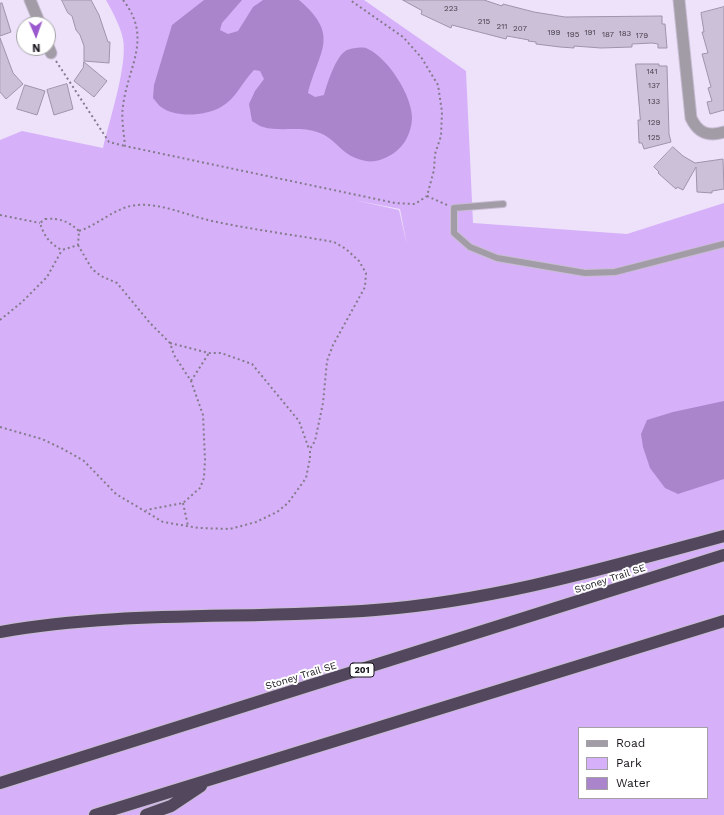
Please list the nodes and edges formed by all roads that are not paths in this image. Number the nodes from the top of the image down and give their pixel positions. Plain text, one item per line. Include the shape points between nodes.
1 (30, 0) edge
2 (679, 0) edge
3 (37, 16) edge
4 (724, 132) edge
5 (503, 204) dead end
6 (724, 244) edge
7 (724, 536) edge
8 (724, 555) edge
9 (724, 621) edge
10 (0, 632) edge
11 (212, 779) junction
12 (0, 783) edge
13 (95, 815) edge
14 (146, 815) edge

1 - 3 street
2 - 4 street via 692,118 699,130 704,133 711,135
5 - 6 lane via 454,208 454,233 470,247 497,258 585,273 616,272
7 - 10 highway via 592,571 446,603 366,611 115,619
8 - 12 highway, Stoney Trail SE / 201
9 - 11 highway
11 - 13 highway
11 - 14 highway via 171,806

